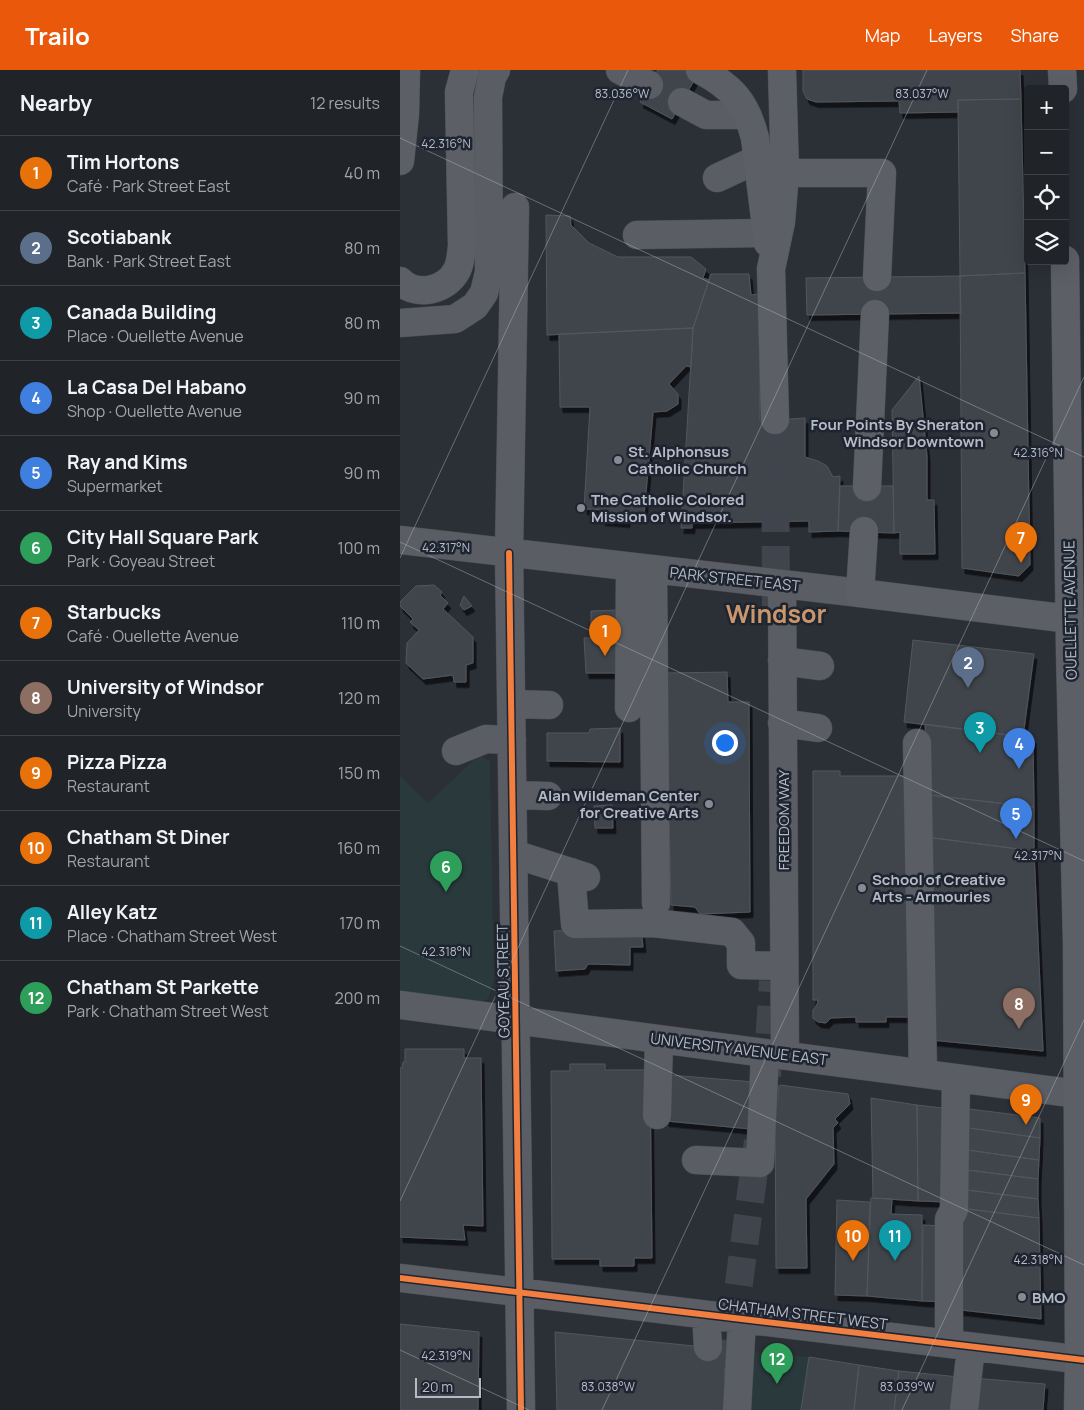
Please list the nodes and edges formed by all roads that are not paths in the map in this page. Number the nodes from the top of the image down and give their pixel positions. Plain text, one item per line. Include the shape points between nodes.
1 (406, 70) edge
2 (465, 70) edge
3 (496, 70) edge
4 (620, 70) edge
5 (700, 70) edge
6 (782, 70) edge
7 (1062, 70) edge
8 (650, 85) tunnel mouth
9 (1063, 85) edge
10 (682, 102) tunnel mouth
11 (748, 115) junction
12 (758, 159) junction
13 (400, 161) edge
14 (785, 173) junction
15 (717, 178) dead end
16 (515, 207) dead end
17 (766, 233) junction
18 (638, 236) dead end
19 (1065, 265) edge
20 (771, 269) junction
21 (877, 277) tunnel mouth
22 (400, 281) edge
23 (875, 314) tunnel mouth
24 (400, 324) edge
25 (775, 420) tunnel mouth
26 (866, 487) tunnel mouth
27 (864, 531) tunnel mouth
28 (400, 540) edge
29 (509, 552) junction
30 (642, 568) junction
31 (782, 584) junction
32 (860, 593) junction
33 (1077, 620) edge
34 (782, 662) junction
35 (820, 666) dead end
36 (512, 704) junction
37 (548, 705) dead end
38 (629, 708) dead end
39 (782, 723) junction
40 (818, 728) dead end
41 (512, 740) junction
42 (917, 744) dead end
43 (456, 751) dead end
44 (513, 795) junction
45 (548, 796) dead end
46 (514, 854) junction
47 (656, 903) dead end
48 (784, 966) junction
49 (400, 1006) edge
50 (516, 1020) junction
51 (659, 1039) junction
52 (775, 1054) junction
53 (923, 1073) junction
54 (956, 1078) junction
55 (1081, 1094) edge
56 (657, 1116) dead end
57 (696, 1160) dead end
58 (400, 1278) edge
59 (520, 1292) junction
60 (706, 1315) junction
61 (742, 1320) junction
62 (960, 1345) junction
63 (708, 1347) dead end
64 (1082, 1360) edge
65 (521, 1410) edge
66 (737, 1410) edge
67 (964, 1410) edge
68 (1078, 1410) edge

1 - 13 main road via 406,114
2 - 22 main road via 460,92 461,259 457,270 440,287 423,291
3 - 24 street via 488,97 489,272 484,292 475,306 455,319
4 - 8 street
5 - 11 main road via 726,85
6 - 14 main road
7 - 9 main road
10 - 11 street via 706,115
11 - 12 main road
12 - 15 street
12 - 17 main road
14 - 20 main road via 781,222
14 - 21 main road via 882,172
16 - 29 street, GOYEAU STREET
17 - 18 street
17 - 20 main road
19 - 33 main road, OUELLETTE AVENUE
20 - 25 main road
23 - 26 main road
27 - 32 main road
28 - 29 street, PARK STREET EAST
29 - 30 street, PARK STREET EAST
29 - 36 street, GOYEAU STREET
30 - 31 street, PARK STREET EAST
30 - 38 street
30 - 47 street
31 - 32 street, PARK STREET EAST
31 - 34 street, FREEDOM WAY
32 - 33 main road, PARK STREET EAST
33 - 55 main road, OUELLETTE AVENUE via 1077,944
34 - 35 street
34 - 39 street, FREEDOM WAY
36 - 37 street
36 - 41 street, GOYEAU STREET
39 - 40 street
39 - 48 street, FREEDOM WAY
41 - 43 street via 486,739
41 - 44 street, GOYEAU STREET
42 - 53 street
44 - 45 street
44 - 46 street, GOYEAU STREET
46 - 48 street via 578,875 575,924 653,923 732,932 740,943 741,965
46 - 50 street, GOYEAU STREET
48 - 52 street, FREEDOM WAY
49 - 50 street, UNIVERSITY AVENUE EAST
50 - 51 street, UNIVERSITY AVENUE EAST
50 - 59 street, GOYEAU STREET
51 - 52 street, UNIVERSITY AVENUE EAST
51 - 56 street
52 - 53 street, UNIVERSITY AVENUE EAST
52 - 57 street, FREEDOM WAY via 760,1163
53 - 54 street, UNIVERSITY AVENUE EAST
54 - 55 street, UNIVERSITY AVENUE EAST
54 - 62 street via 954,1210 949,1219
55 - 64 main road, OUELLETTE AVENUE
58 - 59 street, CHATHAM STREET WEST
59 - 60 street, CHATHAM STREET WEST
59 - 65 street, GOYEAU STREET
60 - 61 street, CHATHAM STREET WEST
60 - 63 street
61 - 62 street, CHATHAM STREET WEST
61 - 66 street
62 - 64 street, CHATHAM STREET WEST
62 - 67 street
64 - 68 main road, OUELLETTE AVENUE

